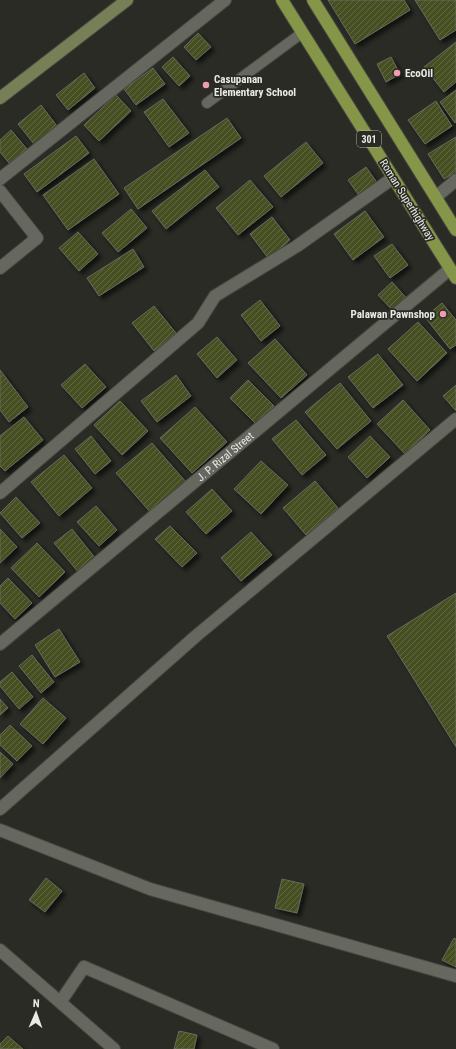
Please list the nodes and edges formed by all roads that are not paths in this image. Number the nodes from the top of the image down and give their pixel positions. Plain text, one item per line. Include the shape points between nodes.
1 (127, 0) edge
2 (225, 0) edge
3 (282, 0) edge
4 (313, 0) edge
5 (302, 33) junction
6 (0, 98) edge
7 (207, 103) dead end
8 (393, 178) junction
9 (0, 179) edge
10 (456, 180) edge
11 (0, 191) edge
12 (436, 197) junction
13 (456, 230) edge
14 (0, 268) edge
15 (453, 273) edge
16 (456, 419) edge
17 (0, 493) edge
18 (0, 644) edge
19 (0, 808) edge
20 (0, 830) edge
21 (0, 950) edge
22 (456, 976) edge
23 (61, 1002) junction
24 (114, 1049) edge
25 (273, 1049) edge

1 - 6 street
2 - 9 street
3 - 5 main road, Roman Superhighway / 301
4 - 12 main road, 301
5 - 7 lane
5 - 8 main road, Roman Superhighway / 301
8 - 15 main road, Roman Superhighway / 301
8 - 17 street via 297,246 215,296 198,323
10 - 12 street
11 - 14 street via 37,238
12 - 13 main road, 301
15 - 18 street, J. P. Rizal Street
16 - 19 street via 196,636
20 - 22 street via 150,889
21 - 23 street
23 - 24 street
23 - 25 street via 84,968

